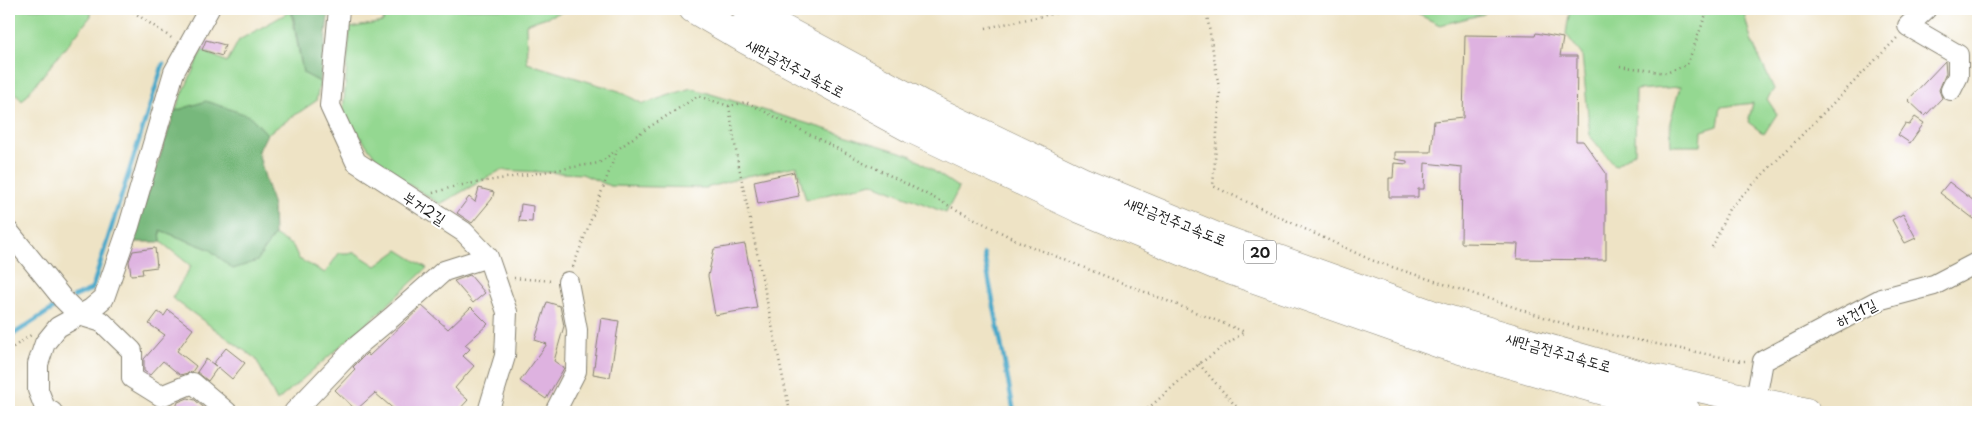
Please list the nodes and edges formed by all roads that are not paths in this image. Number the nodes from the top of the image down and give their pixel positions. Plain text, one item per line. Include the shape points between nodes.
1 (209, 9) edge
2 (339, 9) edge
3 (693, 9) edge
4 (746, 9) edge
5 (1926, 9) edge
6 (1950, 90) dead end
7 (9, 232) edge
8 (488, 257) junction
9 (1978, 262) edge
10 (568, 282) road end
11 (79, 315) junction
12 (1758, 388) dead end
13 (52, 412) edge
14 (227, 412) edge
15 (294, 412) edge
16 (488, 412) edge
17 (555, 412) edge
18 (1687, 412) edge
19 (1806, 412) edge

1 - 11 street via 174,72 130,226 104,298
2 - 8 street, 부거2길 via 330,106 356,162 464,232
3 - 18 highway, 새만금전주고속도로 / 20 via 910,129 1078,208 1215,265 1443,345
4 - 19 highway, 새만금전주고속도로 / 20 via 920,103 1084,182 1217,237 1440,317 1645,376
5 - 6 street via 1908,26 1958,55 1958,76
7 - 11 street
8 - 15 street via 444,271 356,347
8 - 16 street, 부거2길 via 507,312 505,356
9 - 12 street, 하건1길 via 1934,285 1881,299 1763,361
10 - 17 street via 577,330 576,371
11 - 13 street via 58,327 45,343 38,364 38,390 45,408
11 - 14 street via 102,322 132,351 132,378 161,396 193,383

